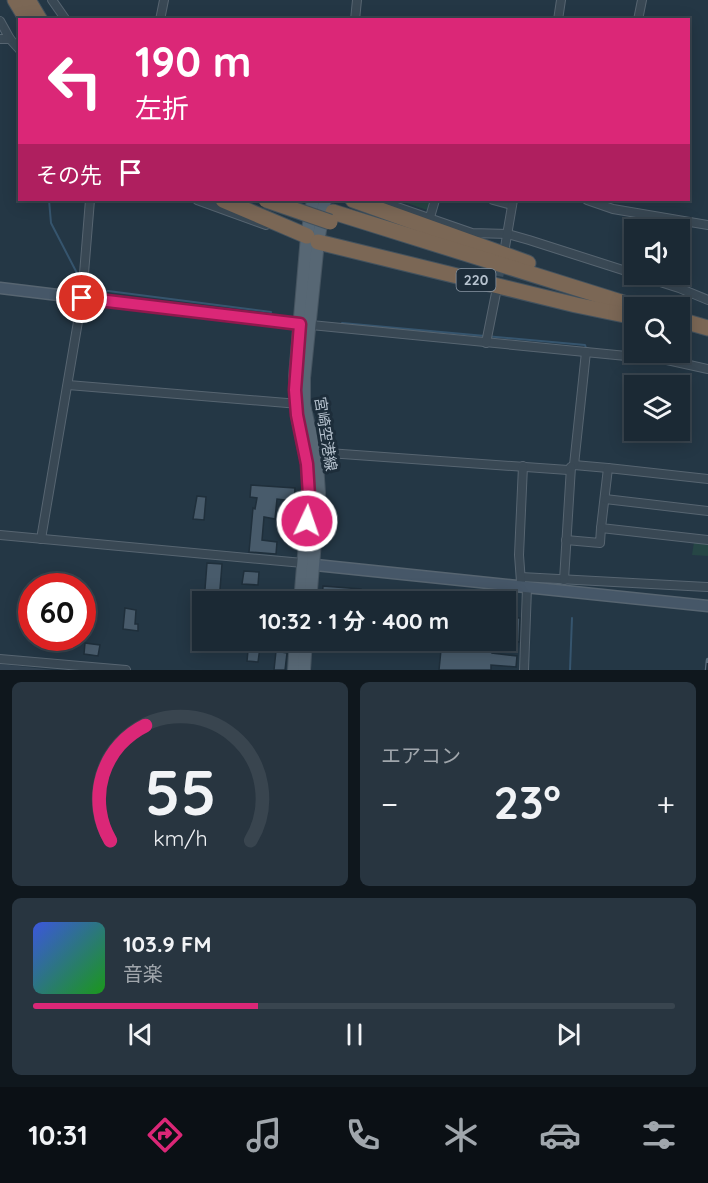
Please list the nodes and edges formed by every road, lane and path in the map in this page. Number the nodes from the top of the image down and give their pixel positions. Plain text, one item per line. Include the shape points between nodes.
1 (15, 0) edge
2 (28, 0) edge
3 (52, 0) edge
4 (60, 0) edge
5 (164, 0) edge
6 (357, 0) edge
7 (561, 0) edge
8 (642, 0) edge
9 (59, 10) junction
10 (26, 18) edge
11 (39, 18) edge
12 (65, 18) edge
13 (160, 18) edge
14 (355, 18) edge
15 (558, 18) edge
16 (638, 18) edge
17 (0, 21) edge
18 (0, 39) edge
19 (10, 39) junction
20 (18, 48) edge
21 (90, 201) edge
22 (200, 201) edge
23 (225, 201) edge
24 (272, 201) edge
25 (297, 201) edge
26 (313, 201) edge
27 (356, 201) edge
28 (380, 201) edge
29 (435, 201) edge
30 (590, 201) edge
31 (513, 202) edge
32 (329, 211) edge
33 (430, 218) junction
34 (708, 225) edge
35 (507, 234) junction
36 (313, 239) junction
37 (506, 247) dead end
38 (0, 288) edge
39 (496, 293) tunnel mouth
40 (82, 298) junction
41 (624, 299) edge
42 (708, 300) edge
43 (624, 303) edge
44 (624, 313) edge
45 (624, 314) edge
46 (690, 323) edge
47 (305, 325) junction
48 (708, 328) edge
49 (690, 333) edge
50 (708, 339) edge
51 (486, 343) junction
52 (586, 352) junction
53 (708, 369) edge
54 (68, 385) junction
55 (300, 404) junction
56 (314, 452) junction
57 (523, 466) junction
58 (573, 466) junction
59 (608, 468) junction
60 (708, 479) edge
61 (605, 499) junction
62 (708, 511) edge
63 (602, 528) junction
64 (0, 535) edge
65 (41, 539) junction
66 (566, 540) junction
67 (708, 540) edge
68 (308, 564) junction
69 (564, 580) junction
70 (523, 584) junction
71 (707, 587) edge
72 (302, 591) edge
73 (309, 591) edge
74 (704, 606) edge
75 (295, 651) edge
76 (305, 651) edge
77 (0, 659) edge
78 (126, 670) edge
79 (294, 670) edge
80 (304, 670) edge
81 (524, 670) edge

1 - 10 highway
2 - 11 highway
3 - 9 street
4 - 9 street
5 - 13 street
6 - 14 street
7 - 15 street
8 - 16 street
9 - 12 street
17 - 19 street
18 - 19 street
19 - 20 street
21 - 40 street
22 - 36 street
23 - 36 highway
24 - 32 highway, 220, bridge
25 - 32 highway, 220
26 - 36 main road, 宮崎空港線
27 - 41 highway
28 - 33 street
29 - 33 street
30 - 34 street
31 - 35 street
32 - 36 main road, 宮崎空港線
32 - 43 highway, 220
32 - 44 highway, 220
33 - 35 street via 472,232
35 - 37 street
35 - 42 street
36 - 45 highway, 220 via 576,306
36 - 47 main road, 宮崎空港線 via 311,305
38 - 40 street
39 - 51 street
40 - 47 street
40 - 54 street
46 - 48 highway
47 - 51 street
47 - 55 main road, 宮崎空港線
49 - 50 highway
51 - 52 street
52 - 53 street via 667,360
52 - 58 street
54 - 55 street
54 - 65 street
55 - 56 main road, 宮崎空港線
55 - 68 main road, 宮崎空港線 via 309,496
56 - 57 street
56 - 68 main road, 宮崎空港線 via 319,493
57 - 58 street via 568,470
57 - 70 street via 519,555
58 - 59 street
58 - 66 street
59 - 60 street
59 - 61 street
61 - 62 street
61 - 63 street
63 - 66 street via 600,543
63 - 67 street
64 - 65 street
65 - 68 street
66 - 69 street
68 - 70 street
68 - 72 main road, 宮崎空港線
68 - 73 main road, 宮崎空港線
69 - 70 street
69 - 71 street
70 - 74 street
70 - 81 street
75 - 79 main road
76 - 80 main road
77 - 78 street

